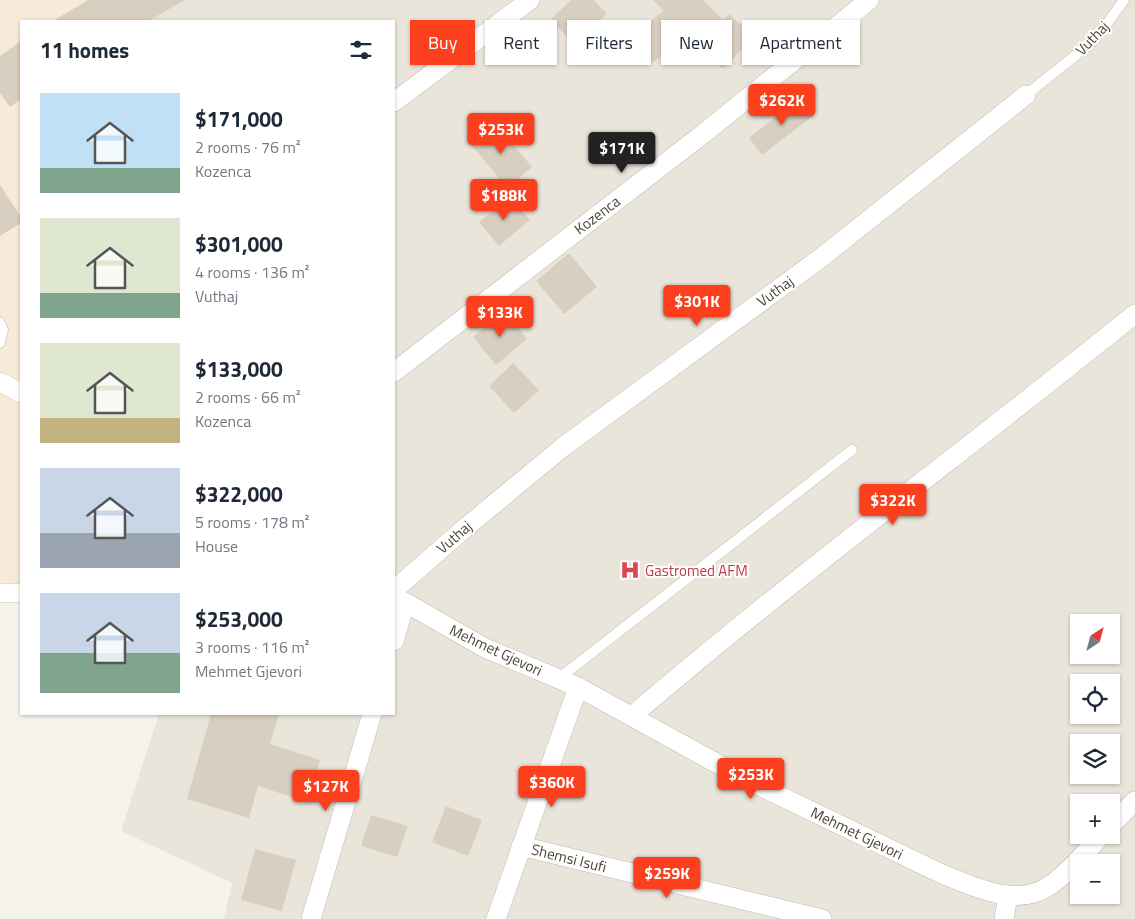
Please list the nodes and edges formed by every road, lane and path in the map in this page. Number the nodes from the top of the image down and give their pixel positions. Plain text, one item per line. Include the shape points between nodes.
1 (530, 0) edge
2 (869, 0) edge
3 (1124, 0) edge
4 (1026, 95) joint
5 (395, 101) edge
6 (1135, 314) edge
7 (0, 323) edge
8 (0, 343) edge
9 (395, 371) edge
10 (852, 450) dead end
11 (0, 593) edge
12 (20, 593) edge
13 (398, 596) edge
14 (395, 630) edge
15 (558, 679) junction
16 (578, 687) junction
17 (372, 715) edge
18 (632, 716) junction
19 (1135, 800) edge
20 (1120, 816) edge
21 (1093, 844) edge
22 (521, 846) junction
23 (1008, 895) junction
24 (311, 919) edge
25 (496, 919) edge
26 (822, 919) edge
27 (1004, 919) edge

1 - 5 street
2 - 9 street, Kozenca via 703,134
3 - 4 lane, Vuthaj via 1090,43
4 - 13 street, Vuthaj via 822,257 563,447 464,528
6 - 18 street via 785,588
7 - 8 lane via 3,330
10 - 15 lane
11 - 12 street
13 - 14 street
13 - 15 street, Mehmet Gjevori via 485,648
15 - 16 street, Mehmet Gjevori
16 - 18 street, Mehmet Gjevori
16 - 22 street
17 - 24 street
18 - 23 street, Mehmet Gjevori via 747,780 942,874 975,888
19 - 20 street
21 - 23 street, Mehmet Gjevori via 1048,887 1030,895
22 - 25 street
22 - 26 street, Shemsi Isufi
23 - 27 street

